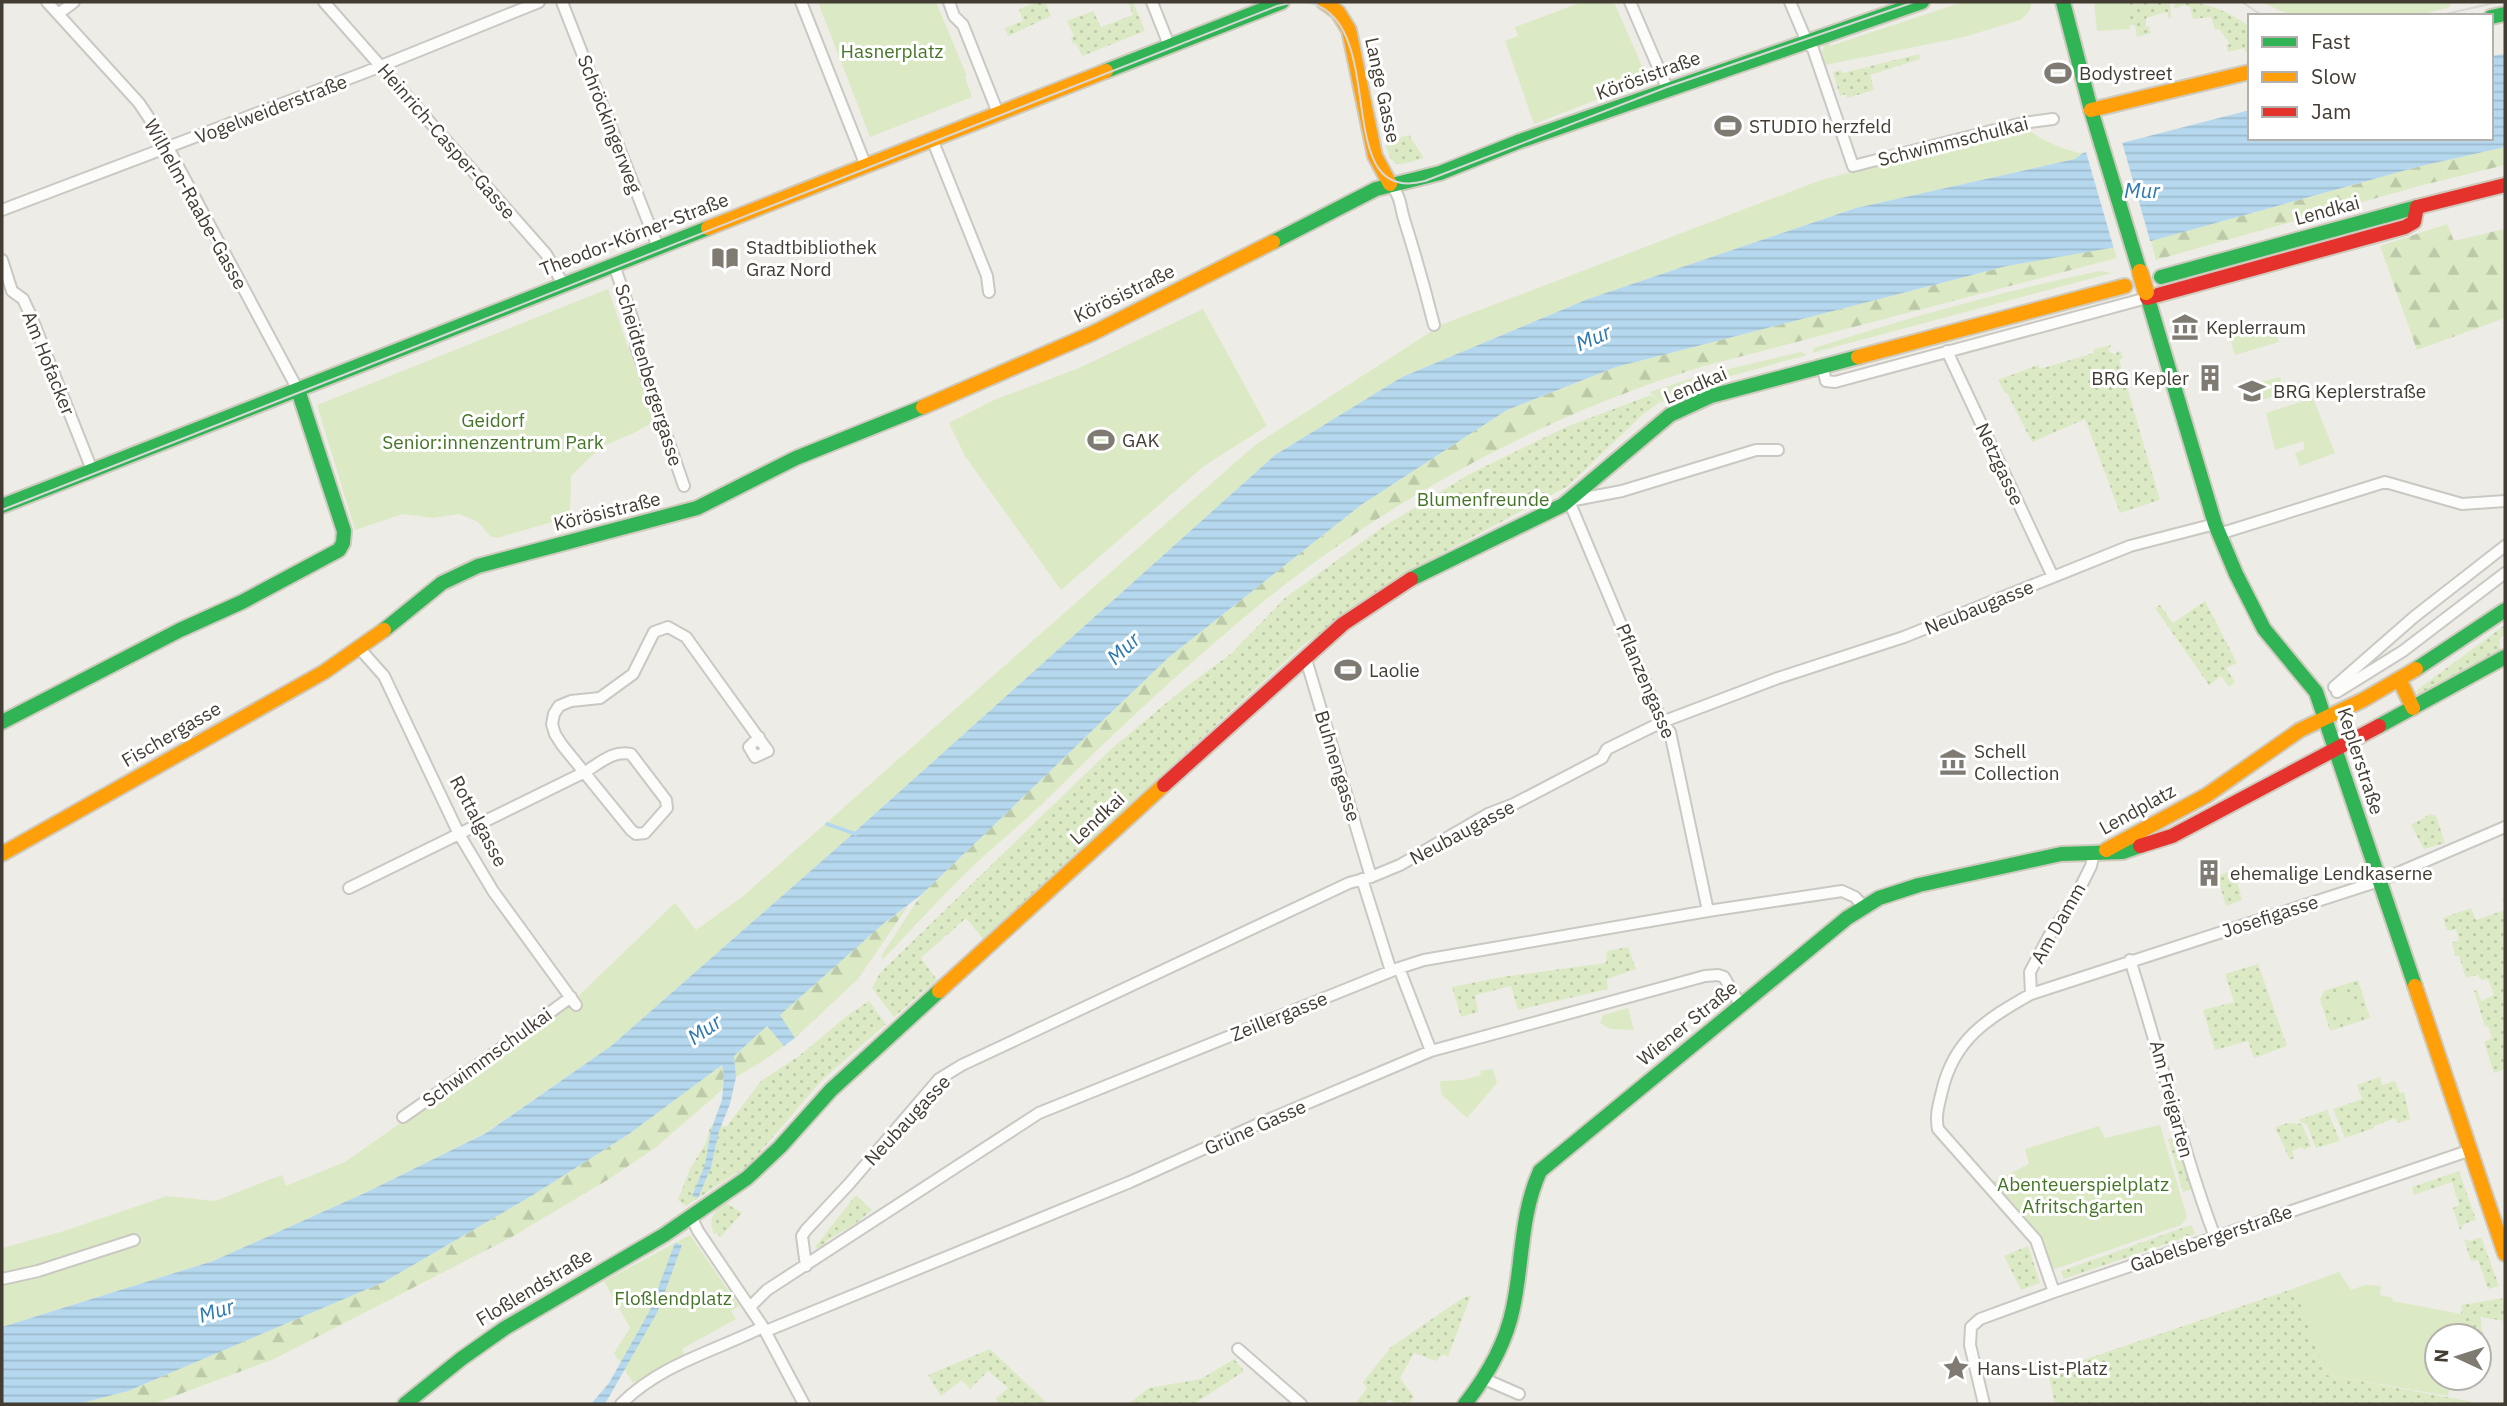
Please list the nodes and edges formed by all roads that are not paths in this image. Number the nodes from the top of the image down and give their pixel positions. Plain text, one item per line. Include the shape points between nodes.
1 (47, 2) edge
2 (74, 2) edge
3 (324, 2) edge
4 (539, 2) edge
5 (562, 2) edge
6 (801, 2) edge
7 (949, 2) edge
8 (1152, 2) edge
9 (1282, 2) edge
10 (1324, 2) edge
11 (1630, 2) edge
12 (1790, 2) edge
13 (1922, 2) edge
14 (2063, 2) edge
15 (58, 14) junction
16 (1807, 42) junction
17 (1169, 45) junction
18 (381, 66) junction
19 (2248, 72) edge
20 (1668, 90) junction
21 (2091, 110) junction
22 (998, 113) junction
23 (2053, 119) dead end
24 (932, 139) junction
25 (169, 148) junction
26 (866, 166) junction
27 (1390, 184) junction
28 (2505, 185) edge
29 (2417, 207) junction
30 (2, 210) edge
31 (658, 247) junction
32 (2, 260) edge
33 (614, 265) junction
34 (2161, 277) dead end
35 (563, 284) junction
36 (2125, 286) dead end
37 (989, 292) dead end
38 (7, 293) edge
39 (2147, 295) junction
40 (1434, 325) dead end
41 (1947, 351) junction
42 (1822, 366) junction
43 (298, 390) junction
44 (1778, 450) dead end
45 (92, 470) junction
46 (684, 486) dead end
47 (1569, 501) junction
48 (2505, 501) edge
49 (2, 506) edge
50 (2217, 529) junction
51 (2505, 540) edge
52 (2505, 573) edge
53 (2053, 577) junction
54 (2505, 610) edge
55 (360, 649) junction
56 (1305, 656) junction
57 (2505, 657) edge
58 (2399, 679) junction
59 (2413, 708) junction
60 (2325, 717) junction
61 (2, 722) edge
62 (1662, 722) junction
63 (2336, 748) junction
64 (755, 757) dead end
65 (585, 772) junction
66 (2172, 814) junction
67 (2505, 827) edge
68 (2181, 831) junction
69 (459, 834) junction
70 (2098, 853) junction
71 (2, 854) edge
72 (1367, 878) junction
73 (2379, 881) junction
74 (349, 888) dead end
75 (1864, 907) junction
76 (1708, 911) junction
77 (2130, 960) junction
78 (1395, 969) junction
79 (2031, 994) junction
80 (573, 1001) joint
81 (1741, 1006) junction
82 (1431, 1051) junction
83 (403, 1117) dead end
84 (2471, 1150) junction
85 (692, 1218) junction
86 (2215, 1237) junction
87 (134, 1240) dead end
88 (2505, 1254) edge
89 (806, 1266) junction
90 (2, 1279) edge
91 (2054, 1292) junction
92 (750, 1307) junction
93 (765, 1329) junction
94 (1238, 1349) dead end
95 (1482, 1378) junction
96 (1520, 1394) dead end
97 (405, 1404) edge
98 (621, 1404) edge
99 (804, 1404) edge
100 (1301, 1404) edge
101 (1465, 1404) edge
102 (1984, 1404) edge

1 - 15 street, Wilhelm-Raabe-Gasse
2 - 15 street
3 - 18 street, Heinrich-Casper-Gasse
4 - 18 street, Vogelweiderstraße
5 - 31 street, Schröckingerweg
6 - 26 street
7 - 22 street via 963,25
8 - 17 street
9 - 17 main road, Theodor-Körner-Straße
10 - 27 main road, Lange Gasse via 1338,12 1351,39 1375,156
11 - 20 street
12 - 16 street
13 - 16 main road, Körösistraße
14 - 21 main road, Keplerstraße
15 - 25 street, Wilhelm-Raabe-Gasse via 139,103
16 - 20 main road, Körösistraße
16 - 23 street, Schwimmschulkai via 1813,48 1853,166
17 - 22 main road, Theodor-Körner-Straße
18 - 25 street, Vogelweiderstraße
18 - 35 street, Heinrich-Casper-Gasse via 546,254
19 - 21 main road
20 - 27 main road, Körösistraße via 1424,178
21 - 39 main road, Keplerstraße, bridge
22 - 24 main road, Theodor-Körner-Straße
24 - 26 main road, Theodor-Körner-Straße
24 - 37 street via 988,276
25 - 30 street, Vogelweiderstraße
25 - 43 street, Wilhelm-Raabe-Gasse
26 - 31 main road, Theodor-Körner-Straße
27 - 40 street, Lange Gasse via 1400,197
27 - 55 main road, Körösistraße via 1093,333 796,458 697,508 478,566 442,583
28 - 29 main road, Lendkai
29 - 34 main road, Lendkai
29 - 39 main road via 2414,222 2405,227
31 - 33 main road, Theodor-Körner-Straße
32 - 38 street, Am Hofacker
33 - 35 main road, Theodor-Körner-Straße
33 - 46 street, Scheidtenbergergasse via 636,329 636,347
35 - 43 main road, Theodor-Körner-Straße
36 - 42 main road, Lendkai
38 - 45 street, Am Hofacker via 23,299
39 - 41 street
39 - 50 main road, Keplerstraße
41 - 42 street via 1830,383
41 - 53 street, Netzgasse
42 - 47 main road, Lendkai via 1711,396 1670,415
43 - 45 main road, Theodor-Körner-Straße
43 - 61 main road via 344,531 339,550
44 - 47 street, Lendkai via 1756,450 1622,491
45 - 49 main road, Theodor-Körner-Straße
47 - 56 main road, Lendkai via 1409,580
47 - 62 street, Pflanzengasse
48 - 50 street, Neubaugasse via 2462,504 2385,482
50 - 53 street, Neubaugasse via 2130,546
50 - 60 main road, Keplerstraße via 2264,629 2312,686
51 - 52 street via 2336,690 2403,651
53 - 62 street, Neubaugasse via 1905,637
54 - 58 main road, Lendplatz
55 - 69 street, Rottalgasse via 384,676
55 - 71 main road, Fischergasse
56 - 72 street, Buhnengasse
56 - 85 main road, Lendkai via 831,1090 760,1168
57 - 59 main road, Lendplatz
58 - 59 main road
58 - 60 main road, Lendplatz
59 - 63 main road, Lendplatz
60 - 63 main road, Keplerstraße
60 - 66 main road, Lendplatz
62 - 72 street, Neubaugasse via 1608,749 1602,758
62 - 76 street, Pflanzengasse via 1670,732
63 - 68 main road, Lendplatz
63 - 73 main road, Keplerstraße
64 - 65 street via 768,751 760,737 686,637 668,627 654,632 633,674 610,692 600,698 571,701 554,714 555,734
65 - 65 street via 636,834 645,833 667,808 666,800 631,754 622,752
65 - 69 street
66 - 68 main road
66 - 70 main road, Lendplatz
67 - 73 street, Josefigasse
68 - 70 main road, Lendplatz via 2123,852
69 - 74 street
69 - 80 street, Rottalgasse via 493,891
70 - 75 main road, Wiener Straße via 2062,854 1919,885 1887,894
70 - 79 street, Am Damm via 2030,972
72 - 78 street, Buhnengasse
72 - 89 street, Neubaugasse via 939,1079 806,1230 802,1236
73 - 77 street, Josefigasse
73 - 84 main road, Keplerstraße
75 - 76 street, Zeillergasse via 1842,891
75 - 81 main road, Wiener Straße
76 - 78 street, Zeillergasse via 1424,960
77 - 79 street, Josefigasse
77 - 86 street, Am Freigarten
78 - 82 street, Buhnengasse
78 - 89 street, Zeillergasse via 1039,1113
79 - 91 street via 1986,1021 1964,1042 1947,1072 1936,1118 1938,1129 2036,1240
80 - 83 street, Schwimmschulkai
81 - 82 street, Grüne Gasse via 1724,977 1705,976
81 - 95 main road, Wiener Straße via 1540,1171 1524,1217 1513,1310
82 - 93 street, Grüne Gasse via 1130,1182
84 - 86 street, Gabelsbergerstraße
84 - 88 main road, Keplerstraße
85 - 92 street
85 - 97 main road, Floßlendstraße via 518,1319 459,1359
86 - 91 street, Gabelsbergerstraße
87 - 90 street
89 - 92 street, Zeillergasse via 767,1290
91 - 102 street, Gabelsbergerstraße via 1980,1319 1971,1327 1970,1345
92 - 93 street
93 - 98 street via 676,1364
93 - 99 street
94 - 100 street
95 - 96 street
95 - 101 main road, Wiener Straße

